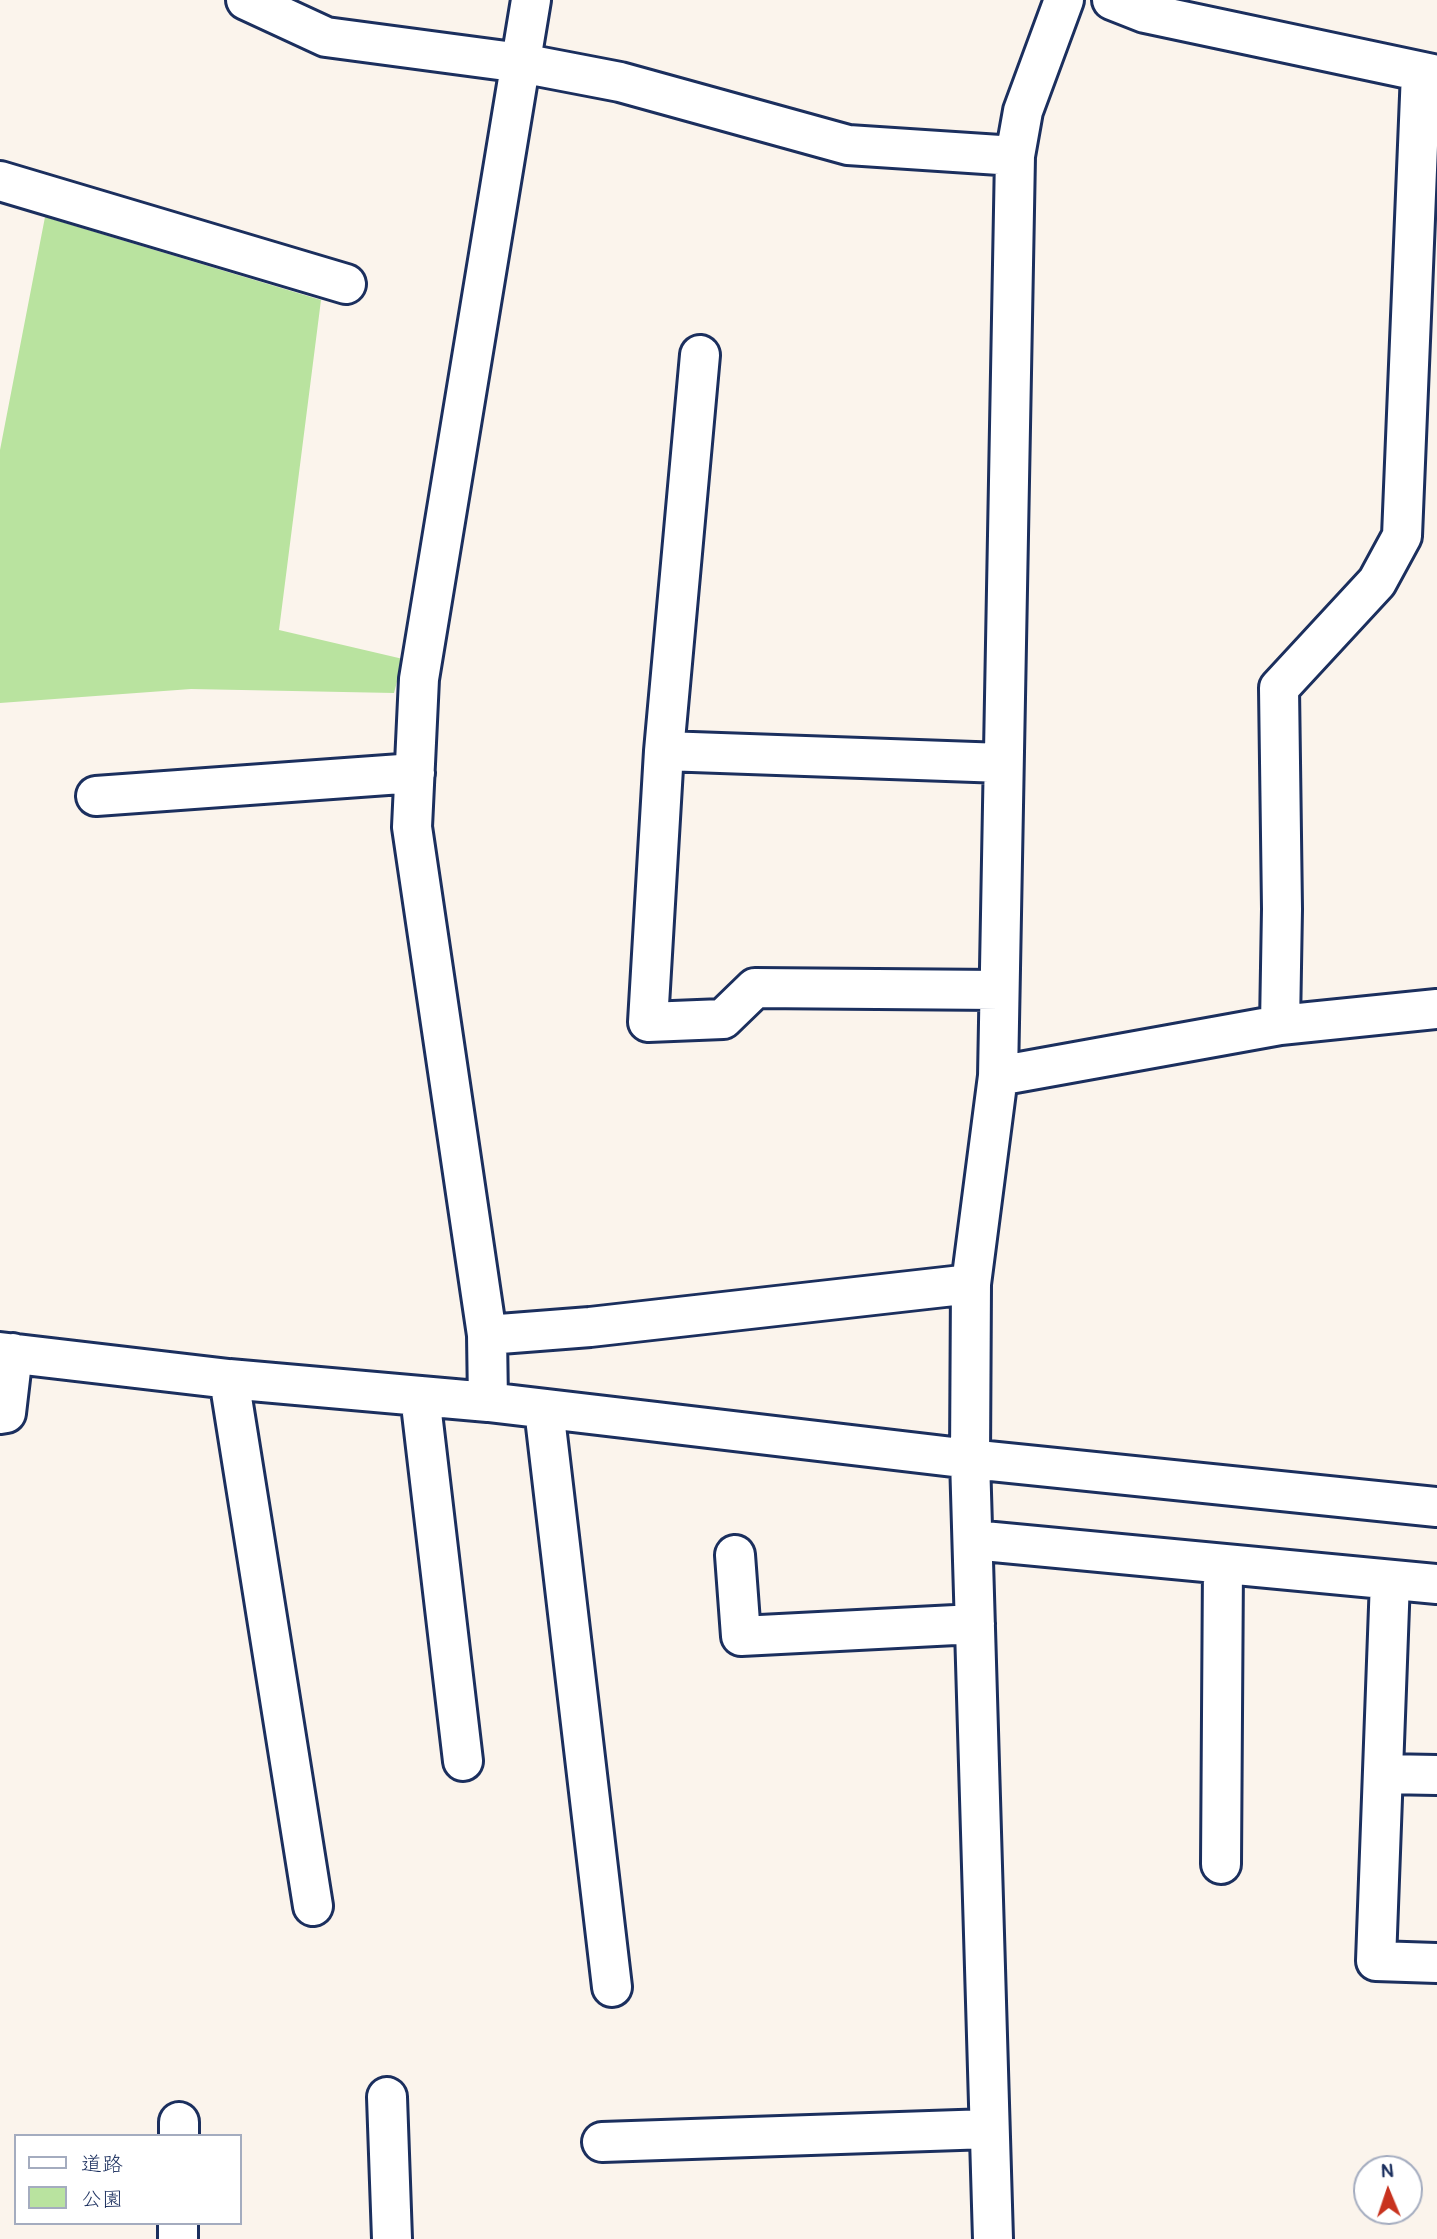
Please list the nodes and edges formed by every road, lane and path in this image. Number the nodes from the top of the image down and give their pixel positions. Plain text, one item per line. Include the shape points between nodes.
1 (246, 0) edge
2 (531, 0) edge
3 (1064, 0) edge
4 (1112, 0) edge
5 (521, 63) junction
6 (1429, 73) edge
7 (1014, 156) junction
8 (0, 181) edge
9 (346, 284) dead end
10 (700, 355) dead end
11 (664, 751) junction
12 (1003, 763) junction
13 (415, 773) junction
14 (96, 796) dead end
15 (999, 990) junction
16 (1437, 1009) edge
17 (1280, 1025) junction
18 (998, 1076) junction
19 (971, 1284) junction
20 (487, 1335) junction
21 (6, 1353) edge
22 (229, 1379) junction
23 (420, 1396) junction
24 (488, 1402) junction
25 (544, 1409) junction
26 (0, 1415) edge
27 (971, 1459) junction
28 (1437, 1507) edge
29 (973, 1540) junction
30 (735, 1555) dead end
31 (1223, 1565) junction
32 (1390, 1580) junction
33 (1437, 1584) edge
34 (975, 1623) junction
35 (463, 1761) dead end
36 (1383, 1774) junction
37 (1437, 1775) edge
38 (1221, 1864) dead end
39 (313, 1906) dead end
40 (1437, 1963) edge
41 (612, 1987) dead end
42 (387, 2097) dead end
43 (989, 2129) junction
44 (602, 2142) dead end
45 (392, 2239) edge
46 (993, 2239) edge

1 - 5 street via 326,37
2 - 5 street
3 - 7 street via 1023,111
4 - 6 street via 1145,13
5 - 7 street via 620,82 848,145
5 - 13 street via 419,679
6 - 17 street via 1402,536 1377,582 1279,688
7 - 12 street
8 - 9 street
10 - 11 street
11 - 12 street
11 - 15 street via 648,1022 723,1019 755,988
12 - 15 street
13 - 14 street
13 - 20 street via 412,827
15 - 18 street
16 - 17 street
17 - 18 street
18 - 19 street
19 - 20 street
19 - 27 street
20 - 24 street
21 - 22 street
21 - 26 street via 6,1413
22 - 23 street
22 - 39 street
23 - 24 street
23 - 35 street
24 - 25 street
25 - 27 street
25 - 41 street
27 - 28 street
27 - 29 street
29 - 31 street
29 - 34 street
30 - 34 street via 741,1636
31 - 32 street
31 - 38 street
32 - 33 street
32 - 36 street
34 - 43 street
36 - 37 street
36 - 40 street via 1376,1961
42 - 45 street
43 - 44 street
43 - 46 street

